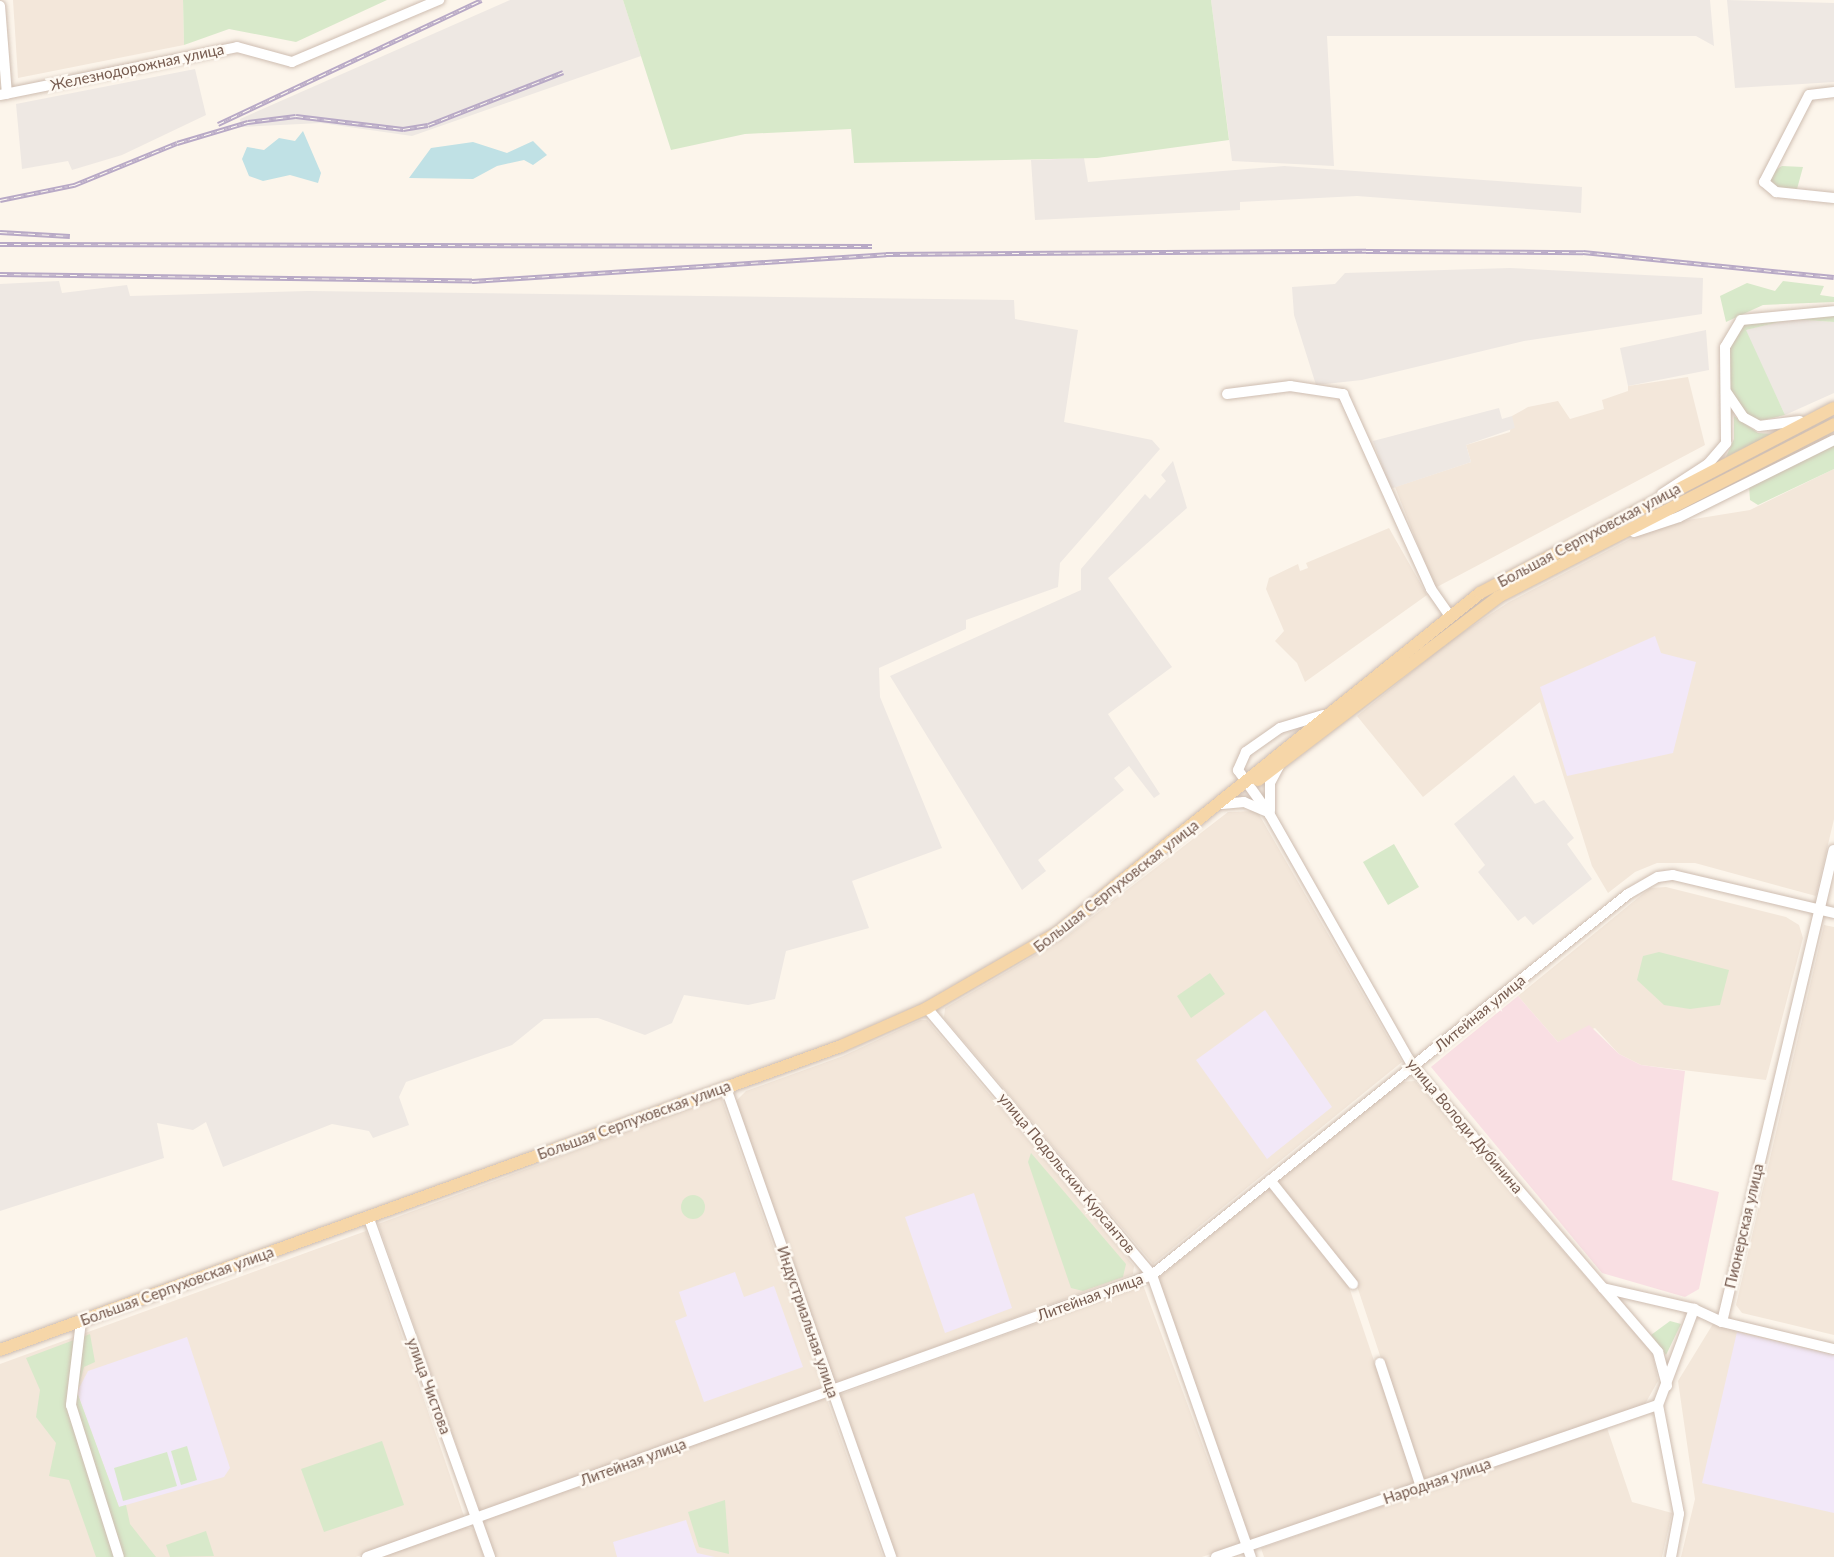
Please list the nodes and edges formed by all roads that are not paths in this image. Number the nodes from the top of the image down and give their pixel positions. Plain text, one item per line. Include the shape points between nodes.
1 (439, 0) edge
2 (0, 6) edge
3 (1834, 92) edge
4 (4, 94) edge
5 (1834, 198) edge
6 (1834, 311) edge
7 (1724, 387) junction
8 (1227, 394) dead end
9 (1832, 410) edge
10 (1834, 424) edge
11 (1834, 440) edge
12 (1658, 498) junction
13 (1586, 548) junction
14 (1450, 616) junction
15 (1323, 715) junction
16 (1281, 764) junction
17 (1248, 783) junction
18 (1222, 804) junction
19 (1270, 814) junction
20 (1834, 850) edge
21 (1820, 910) junction
22 (1834, 913) edge
23 (927, 1008) junction
24 (1413, 1066) junction
25 (726, 1088) junction
26 (1269, 1180) junction
27 (368, 1216) junction
28 (1152, 1275) junction
29 (1353, 1284) dead end
30 (1603, 1288) junction
31 (1694, 1310) junction
32 (81, 1321) junction
33 (1722, 1322) junction
34 (1834, 1349) edge
35 (0, 1350) edge
36 (1380, 1363) dead end
37 (1667, 1386) junction
38 (831, 1389) junction
39 (1658, 1405) junction
40 (1421, 1487) junction
41 (476, 1518) junction
42 (1250, 1552) edge
43 (119, 1557) edge
44 (367, 1557) edge
45 (490, 1557) edge
46 (891, 1557) edge
47 (1216, 1557) edge
48 (1671, 1557) edge

1 - 4 street, Железнодорожная улица via 292,62 237,47
2 - 4 street
3 - 5 street via 1809,95 1764,182 1776,192
6 - 7 street via 1741,320 1725,347
7 - 9 street via 1743,417 1759,426 1787,426
7 - 12 street via 1729,431 1720,454
8 - 14 street via 1290,386 1343,394 1431,589
9 - 12 main road, Большая Серпуховская улица
10 - 13 main road, Большая Серпуховская улица
11 - 13 street via 1679,517
12 - 14 main road, Большая Серпуховская улица via 1523,567
13 - 16 main road, Большая Серпуховская улица via 1498,597
14 - 15 main road, Большая Серпуховская улица
15 - 17 main road, Большая Серпуховская улица
15 - 17 street via 1280,728 1246,752 1238,770
16 - 17 main road, Большая Серпуховская улица
16 - 19 street via 1270,783
17 - 18 main road, Большая Серпуховская улица
17 - 19 street, улица Володи Дубинина
18 - 19 street via 1244,802
18 - 23 main road, Большая Серпуховская улица via 1028,953
19 - 24 street, улица Володи Дубинина
20 - 21 street, Пионерская улица
21 - 22 street, Литейная улица
21 - 24 street, Литейная улица via 1673,875 1658,877
21 - 33 street, Пионерская улица
23 - 25 main road, Большая Серпуховская улица
23 - 28 street, улица Подольских Курсантов
24 - 26 street, Литейная улица
24 - 30 street, улица Володи Дубинина
25 - 27 main road, Большая Серпуховская улица
25 - 38 street, Индустриальная улица
26 - 28 street, Литейная улица
26 - 29 street
27 - 32 main road, Большая Серпуховская улица
27 - 41 street, улица Чистова
28 - 38 street, Литейная улица
28 - 42 street, улица Подольских Курсантов
30 - 31 street
30 - 37 street, улица Володи Дубинина via 1658,1353
31 - 33 street
31 - 37 street
32 - 35 main road, Большая Серпуховская улица
32 - 43 street via 71,1405 110,1515
33 - 34 street
36 - 40 street
37 - 39 street
38 - 41 street, Литейная улица
38 - 46 street, Индустриальная улица
39 - 40 street, Народная улица
39 - 48 street via 1679,1514
40 - 42 street, Народная улица
41 - 44 street, Литейная улица
41 - 45 street, улица Чистова
42 - 47 street, Народная улица

